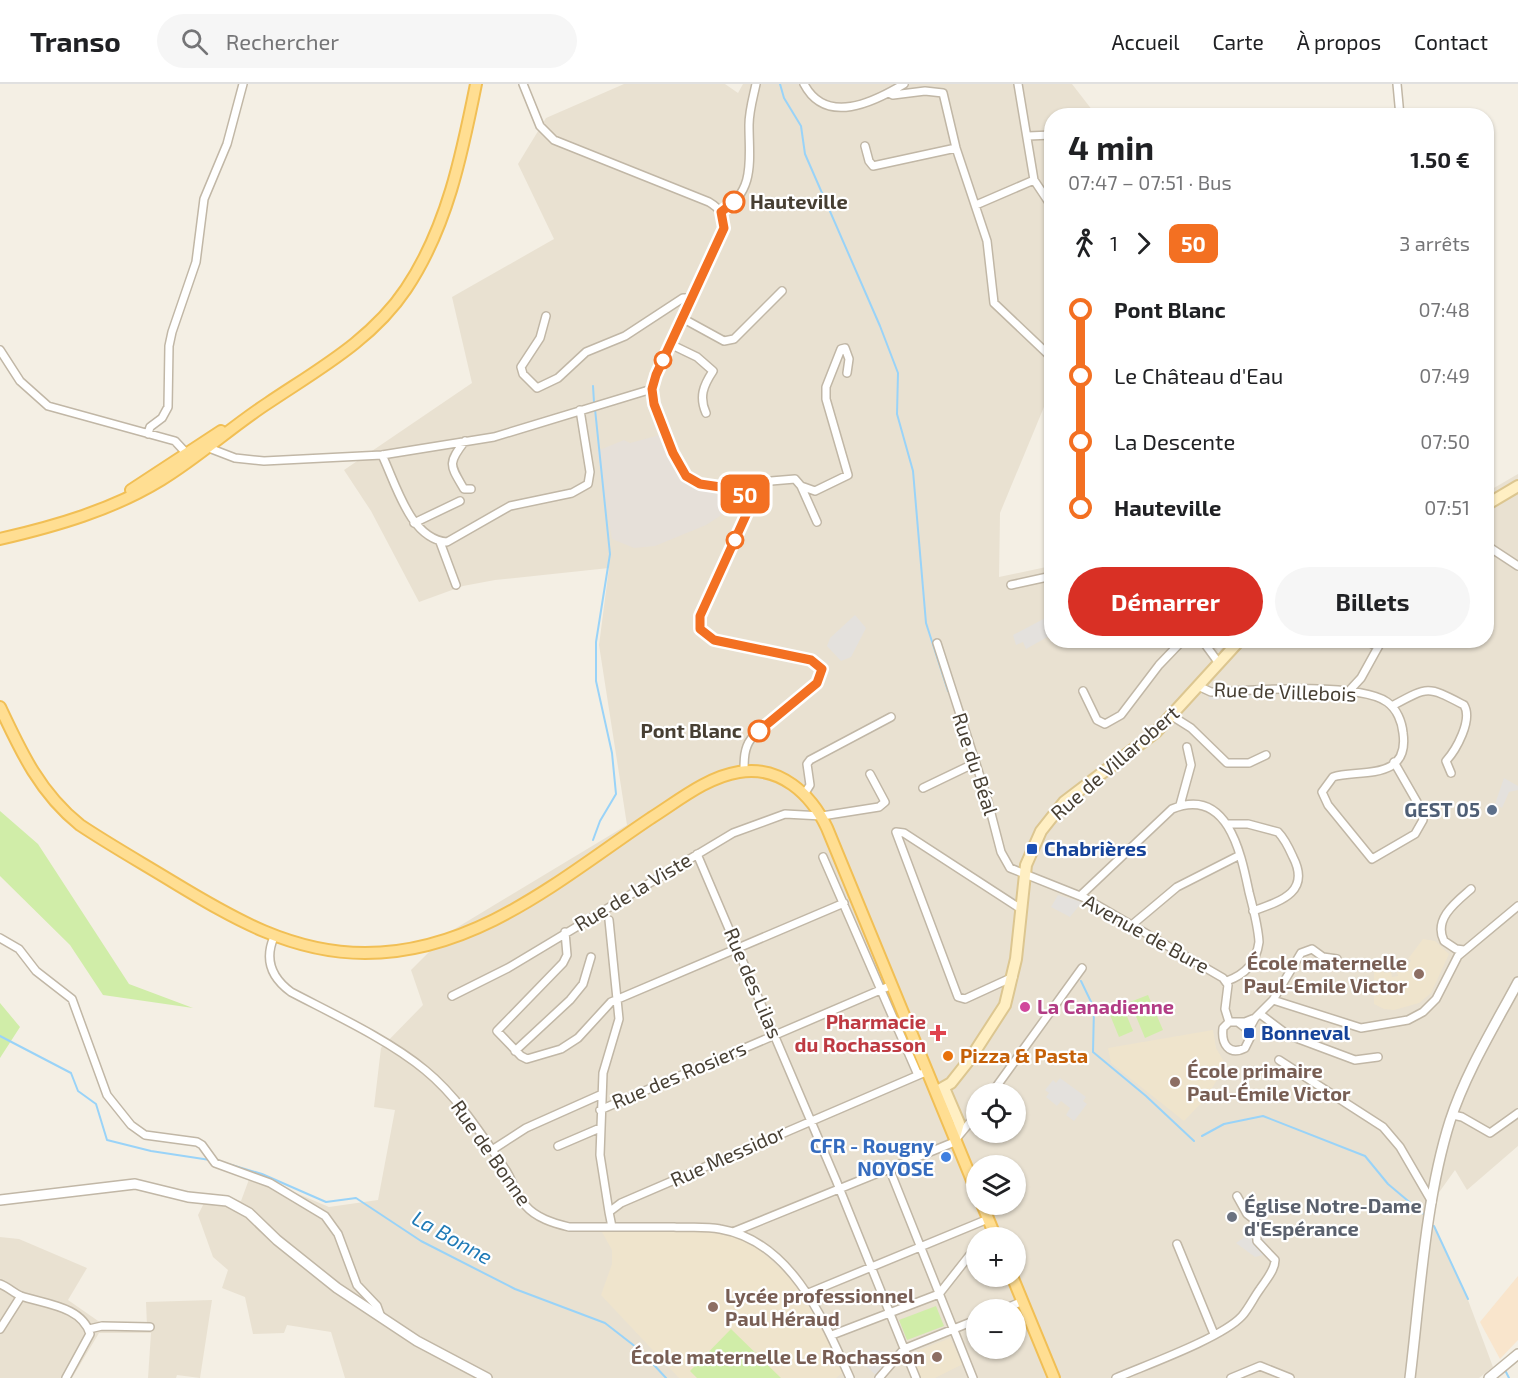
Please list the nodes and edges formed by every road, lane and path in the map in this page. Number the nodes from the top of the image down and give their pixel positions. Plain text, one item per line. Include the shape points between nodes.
1 (243, 84) edge
2 (476, 84) edge
3 (523, 84) edge
4 (756, 84) edge
5 (804, 84) edge
6 (904, 84) edge
7 (1018, 84) edge
8 (1397, 84) edge
9 (889, 93) junction
10 (1399, 108) edge
11 (1044, 135) edge
12 (1028, 136) junction
13 (865, 146) dead end
14 (956, 148) junction
15 (1034, 180) junction
16 (1044, 195) edge
17 (976, 205) junction
18 (721, 212) junction
19 (782, 291) dead end
20 (692, 298) junction
21 (546, 316) dead end
22 (682, 318) junction
23 (670, 344) junction
24 (1044, 350) edge
25 (1, 356) edge
26 (847, 373) dead end
27 (652, 389) junction
28 (580, 410) junction
29 (706, 413) dead end
30 (248, 417) junction
31 (148, 434) junction
32 (465, 441) junction
33 (209, 448) junction
34 (187, 452) junction
35 (382, 455) junction
36 (163, 479) junction
37 (801, 486) junction
38 (1518, 486) edge
39 (471, 489) dead end
40 (744, 492) junction
41 (1494, 500) edge
42 (459, 501) dead end
43 (112, 504) junction
44 (817, 522) dead end
45 (414, 523) junction
46 (0, 539) edge
47 (440, 542) junction
48 (1494, 550) edge
49 (1518, 566) edge
50 (1044, 578) edge
51 (456, 585) dead end
52 (1011, 585) dead end
53 (937, 643) dead end
54 (1175, 648) edge
55 (1208, 648) edge
56 (1232, 648) edge
57 (1378, 648) edge
58 (1218, 662) junction
59 (1198, 686) junction
60 (1083, 691) dead end
61 (1348, 692) junction
62 (0, 706) edge
63 (1392, 706) junction
64 (1172, 716) junction
65 (891, 717) dead end
66 (1187, 747) dead end
67 (1266, 755) dead end
68 (1394, 762) junction
69 (975, 763) junction
70 (744, 771) junction
71 (1451, 773) dead end
72 (870, 774) dead end
73 (923, 788) dead end
74 (805, 794) junction
75 (1180, 805) junction
76 (822, 816) junction
77 (1227, 824) junction
78 (697, 854) junction
79 (1240, 855) junction
80 (823, 857) dead end
81 (1025, 873) junction
82 (1472, 889) dead end
83 (1080, 896) junction
84 (844, 903) junction
85 (1518, 906) edge
86 (1020, 909) junction
87 (1253, 911) junction
88 (609, 920) dead end
89 (1133, 924) junction
90 (565, 932) junction
91 (274, 937) junction
92 (0, 938) edge
93 (739, 948) junction
94 (1464, 950) junction
95 (591, 957) dead end
96 (1337, 959) dead end
97 (1082, 968) dead end
98 (1013, 977) junction
99 (1227, 981) junction
100 (1518, 982) edge
101 (892, 985) junction
102 (881, 989) junction
103 (452, 996) dead end
104 (616, 1000) junction
105 (1273, 1000) junction
106 (1258, 1016) junction
107 (1229, 1022) junction
108 (1239, 1023) junction
109 (1248, 1031) junction
110 (774, 1034) junction
111 (912, 1048) junction
112 (515, 1051) junction
113 (1378, 1057) dead end
114 (1279, 1060) dead end
115 (923, 1073) junction
116 (999, 1083) edge
117 (940, 1089) junction
118 (600, 1095) junction
119 (600, 1110) junction
120 (1518, 1113) edge
121 (1453, 1115) junction
122 (810, 1120) junction
123 (966, 1127) edge
124 (600, 1128) junction
125 (956, 1139) junction
126 (558, 1146) dead end
127 (492, 1150) junction
128 (966, 1164) edge
129 (889, 1168) junction
130 (838, 1188) junction
131 (1237, 1196) dead end
132 (0, 1200) edge
133 (1433, 1203) junction
134 (609, 1212) junction
135 (986, 1215) edge
136 (988, 1219) junction
137 (612, 1227) junction
138 (990, 1227) edge
139 (733, 1232) junction
140 (1177, 1244) dead end
141 (920, 1247) junction
142 (966, 1260) edge
143 (871, 1267) junction
144 (0, 1284) edge
145 (806, 1294) junction
146 (939, 1294) junction
147 (21, 1296) junction
148 (1026, 1309) edge
149 (889, 1312) junction
150 (381, 1317) junction
151 (966, 1324) edge
152 (150, 1327) dead end
153 (0, 1329) edge
154 (89, 1329) junction
155 (953, 1329) junction
156 (1214, 1334) junction
157 (832, 1335) junction
158 (904, 1349) junction
159 (1518, 1354) edge
160 (1050, 1376) edge
161 (66, 1378) edge
162 (487, 1378) edge
163 (850, 1378) edge
164 (879, 1378) edge
165 (916, 1378) edge
166 (973, 1378) edge
167 (1116, 1378) edge
168 (1231, 1378) edge
169 (1290, 1378) edge
170 (1410, 1378) edge
171 (1489, 1378) edge

1 - 31 street via 227,144 204,199 196,262 172,332 168,407
2 - 30 main road via 441,222 405,290 357,342
3 - 18 street via 540,126 554,140 709,202
4 - 18 street via 750,110 750,174 742,192
5 - 9 street via 814,99 831,107 858,106
6 - 9 street
7 - 12 street
8 - 10 street
9 - 14 street via 943,93
11 - 12 street
12 - 15 street
13 - 14 street via 873,165
14 - 17 street
15 - 16 street
15 - 17 street
17 - 24 street via 987,241 994,303
18 - 20 street via 724,228
19 - 22 street via 734,339 724,341
20 - 21 street via 683,298 626,336 586,352 558,378 537,388 521,368 540,338
20 - 22 street
22 - 23 street
23 - 27 street
23 - 29 street via 697,357 713,371 704,385 702,402
25 - 31 street via 31,393 48,406
26 - 37 street via 849,359 845,348 837,356 826,399 848,475 815,491
27 - 28 street
27 - 40 street via 673,453 686,476 700,484
28 - 32 street via 514,431
28 - 47 street via 590,472 588,484 572,493 510,506 447,542
30 - 33 main road
30 - 34 main road
31 - 34 street via 175,441
32 - 35 street
32 - 39 street via 452,457 452,466 464,489
33 - 35 street via 235,458 264,461
33 - 36 main road
34 - 36 street via 187,457
34 - 43 main road
35 - 45 street
36 - 43 main road
37 - 40 street via 795,479 782,480
37 - 44 street
38 - 41 main road
40 - 70 street via 747,513 700,616 700,629 714,640 811,660 822,669 817,683 752,738 745,752
42 - 45 street
43 - 46 main road via 62,523
45 - 47 street
47 - 51 street
48 - 49 street
50 - 52 street
53 - 69 street, Rue du Béal
54 - 60 street via 1121,715 1105,724 1097,720
55 - 58 street
56 - 58 main road, Rue de Villarobert
57 - 61 street
58 - 59 main road, Rue de Villarobert
59 - 61 street, Rue de Villebois via 1211,692
59 - 64 main road, Rue de Villarobert
61 - 63 street, Rue de Villebois via 1372,694
62 - 91 main road via 37,780 68,816 249,926
63 - 68 street via 1402,723 1404,738
63 - 71 street via 1427,689 1464,705 1467,717 1456,749 1446,761
64 - 67 street via 1191,728 1227,763 1249,763
64 - 81 main road, Rue de Villarobert via 1138,747 1064,802 1041,831
65 - 74 street via 810,760 810,785
66 - 75 street via 1191,765
68 - 68 street via 1372,773 1333,777 1322,792 1328,806 1372,859 1415,834 1423,820 1421,809
69 - 73 street
69 - 81 street, Rue du Béal via 1004,860 1010,868
70 - 74 main road via 781,779
70 - 91 main road via 716,778 691,792 513,910 456,939 424,948 365,953 328,950
72 - 76 street, Rue de la Viste via 885,802 883,805
74 - 76 main road
75 - 77 street via 1208,808
75 - 83 street via 1165,814
76 - 78 street, Rue de la Viste via 779,815 733,833
76 - 101 main road
77 - 79 street
77 - 87 street via 1248,824 1278,832 1299,871 1292,893
78 - 90 street, Rue de la Viste
78 - 93 street, Rue des Lilas
79 - 87 street
79 - 89 street via 1177,887
80 - 84 street
81 - 83 street, Avenue de Bure
81 - 86 main road, Rue de Villarobert
82 - 94 street via 1453,904 1441,926 1444,941
83 - 89 street, Avenue de Bure
84 - 93 street
84 - 102 street
85 - 94 street
86 - 98 main road, Rue de Villarobert
86 - 98 street via 898,831 896,836 958,997 965,999
87 - 99 street via 1259,942 1256,956 1250,968
88 - 104 street
89 - 99 street, Avenue de Bure
90 - 103 street, Rue de la Viste via 508,968
90 - 112 street via 567,955 563,963 497,1032
91 - 127 street, Rue de Bonne via 269,961 278,980 291,992 425,1070 452,1097
92 - 150 street via 19,949 36,971 72,999 100,1081 131,1125 145,1135 196,1142 215,1163 270,1183 326,1216 338,1234 357,1285 377,1306
93 - 104 street
93 - 110 street, Rue des Lilas
94 - 105 street via 1452,964 1436,999 1408,1020 1362,1028
95 - 112 street via 583,984
96 - 105 street, Avenue de Bure via 1323,957 1312,949 1301,953
97 - 116 street
98 - 117 main road, Rue de Villarobert via 996,1021 970,1059
99 - 107 street, Avenue de Bure via 1225,1009
100 - 121 street via 1473,1067
101 - 102 street, Rue des Rosiers
101 - 111 main road
102 - 110 street, Rue des Rosiers
102 - 111 street
104 - 112 street via 578,1038 561,1049 527,1059
104 - 118 street via 619,1019
105 - 106 street, Avenue de Bure
106 - 108 street, Avenue de Bure
106 - 109 street, Avenue de Bure
106 - 113 street via 1288,1035 1355,1060
107 - 108 street, Avenue de Bure
107 - 109 street, Avenue de Bure via 1222,1035 1228,1050 1237,1052 1245,1048 1250,1038
108 - 109 street
110 - 119 street, Rue des Rosiers
110 - 122 street, Rue des Lilas
111 - 115 main road
114 - 133 street via 1383,1126
115 - 117 main road
115 - 122 street, Rue Messidor
117 - 125 main road
118 - 119 street
118 - 127 street via 526,1128
119 - 124 street
120 - 121 street via 1490,1132
121 - 133 street
122 - 130 street, Rue des Lilas
122 - 134 street, Rue Messidor via 632,1198
123 - 125 street
124 - 126 street
124 - 134 street via 601,1172
125 - 128 main road
125 - 129 street
127 - 137 street, Rue de Bonne via 525,1205 538,1215 568,1227
129 - 130 street
129 - 141 street
130 - 139 street
130 - 143 street, Rue des Lilas
131 - 156 street via 1247,1214 1255,1219 1257,1241 1275,1260 1275,1266 1242,1316
132 - 150 street via 135,1184 188,1197 227,1201 249,1213 292,1253
133 - 170 street
134 - 137 street
135 - 136 main road
136 - 138 main road
136 - 141 street
137 - 139 street, Rue de Bonne via 712,1228
139 - 145 street, Rue de Bonne via 777,1257
140 - 156 street
141 - 143 street
141 - 146 street
142 - 146 street
143 - 145 street
143 - 149 street, Rue des Lilas
144 - 147 street
145 - 157 street, Rue de Bonne
146 - 149 street
146 - 155 street
147 - 153 street
147 - 154 street via 68,1311
148 - 160 main road
149 - 157 street
149 - 158 street, Rue des Lilas
150 - 162 street
151 - 155 street
152 - 154 street
154 - 161 street via 90,1334
155 - 158 street
155 - 166 street
156 - 167 street
157 - 163 street, Rue de Bonne
158 - 164 street
158 - 165 street, Rue des Lilas
159 - 171 street
168 - 169 street via 1260,1366

